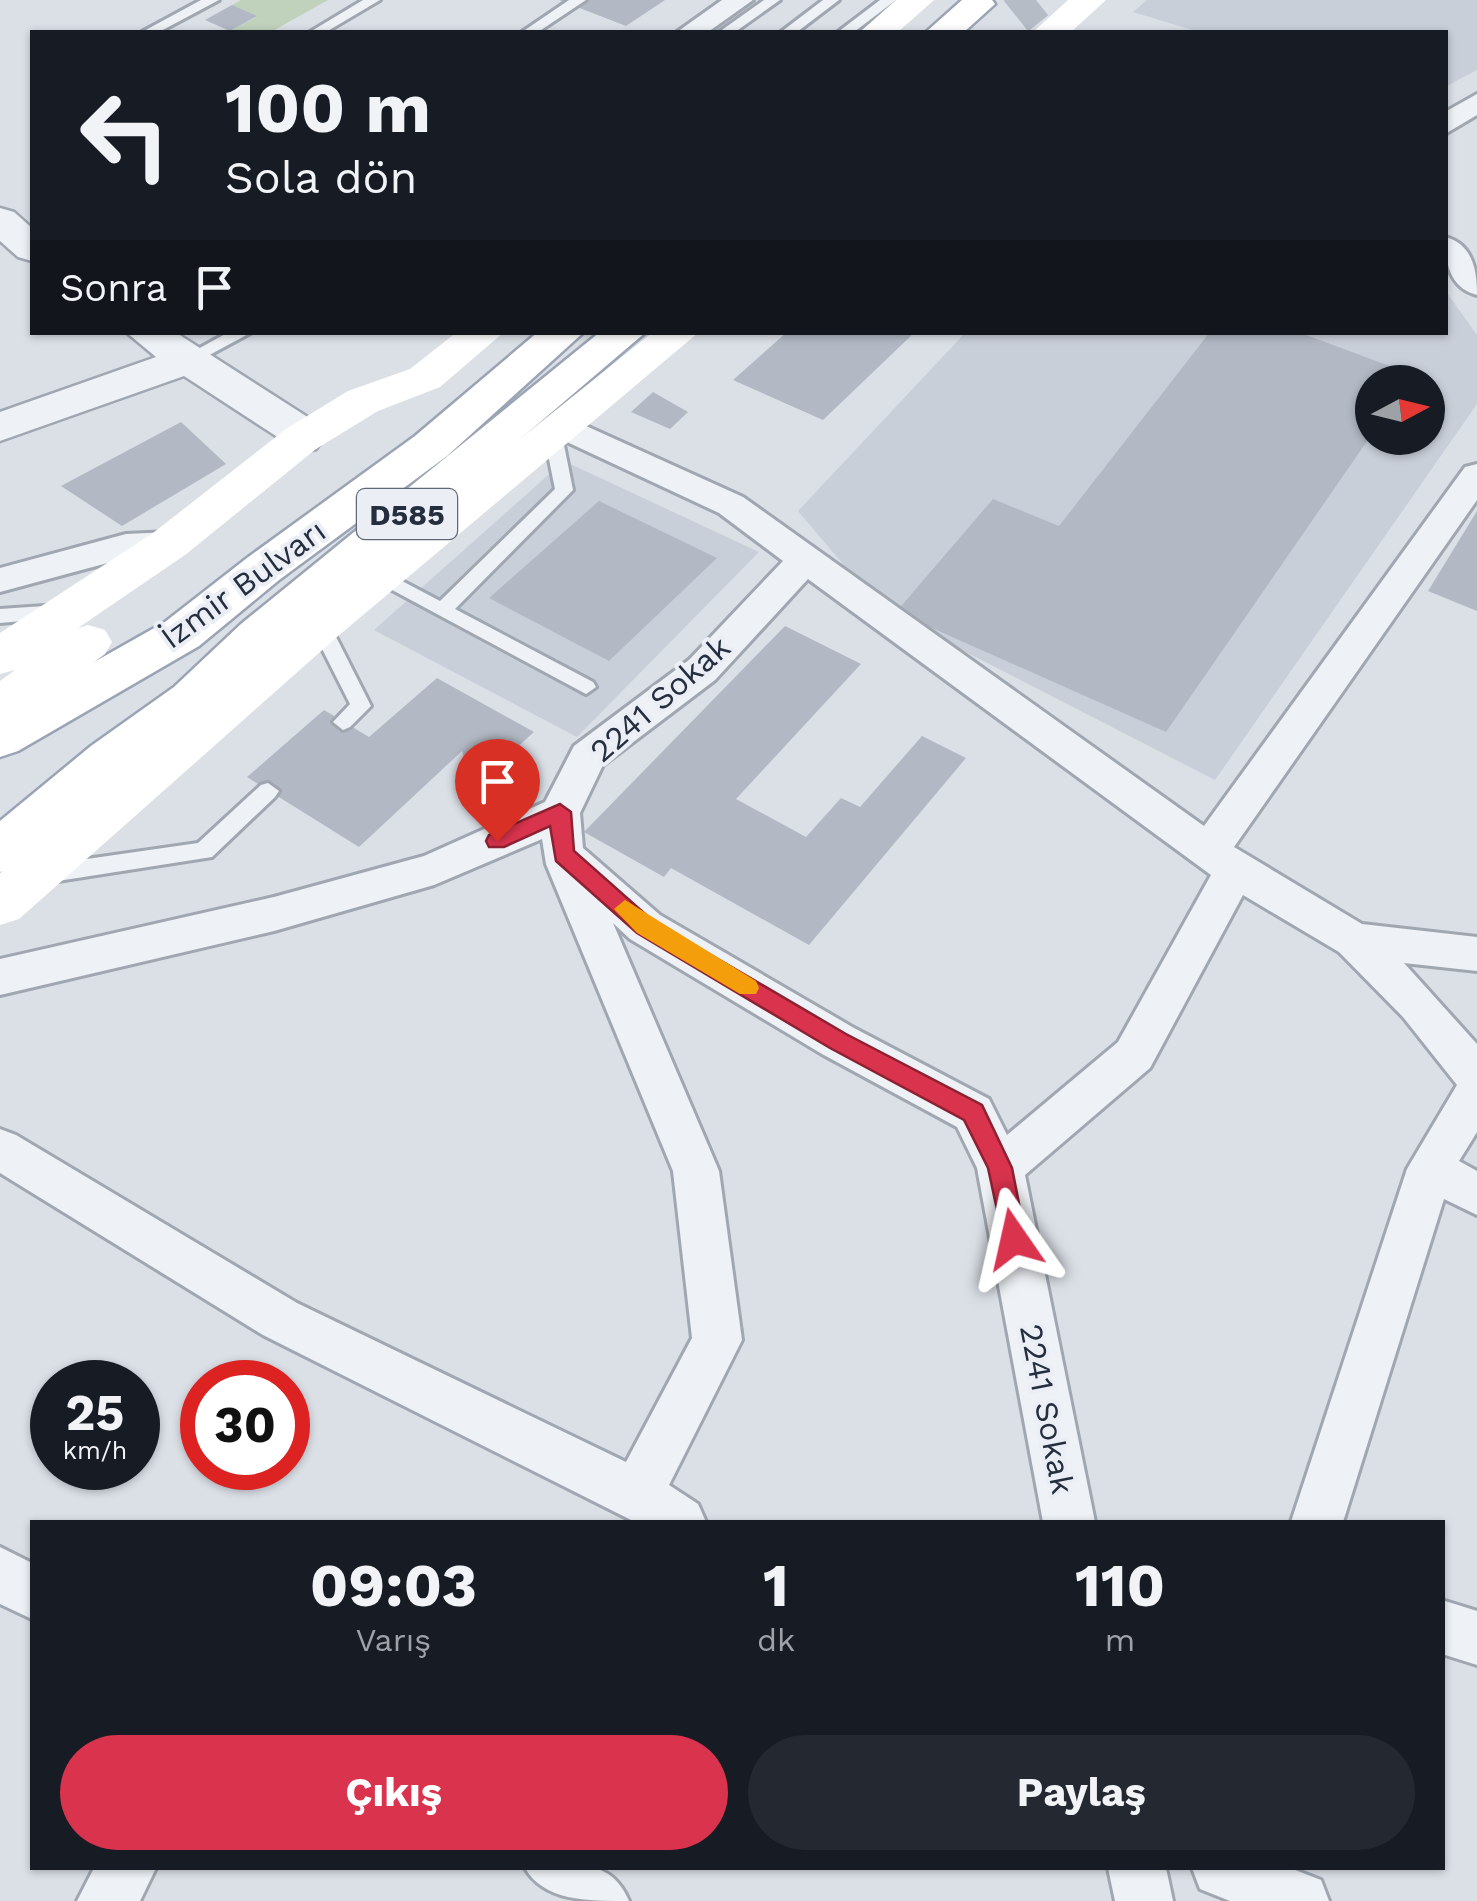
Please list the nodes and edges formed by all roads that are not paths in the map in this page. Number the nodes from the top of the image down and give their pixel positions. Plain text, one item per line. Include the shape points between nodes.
1 (212, 0) edge
2 (373, 0) edge
3 (392, 0) edge
4 (579, 0) edge
5 (740, 0) edge
6 (773, 0) edge
7 (832, 0) edge
8 (889, 0) edge
9 (917, 0) edge
10 (1062, 0) tunnel mouth
11 (1088, 0) edge
12 (993, 20) tunnel mouth
13 (153, 30) edge
14 (320, 30) edge
15 (340, 30) edge
16 (533, 30) edge
17 (693, 30) edge
18 (729, 30) edge
19 (791, 30) edge
20 (848, 30) edge
21 (880, 30) edge
22 (950, 30) edge
23 (1050, 30) edge
24 (1051, 30) edge
25 (1477, 102) edge
26 (1448, 123) edge
27 (0, 220) edge
28 (30, 247) edge
29 (1448, 250) edge
30 (1477, 286) edge
31 (154, 335) edge
32 (233, 335) edge
33 (478, 335) edge
34 (560, 335) edge
35 (623, 335) edge
36 (675, 335) edge
37 (187, 347) edge
38 (425, 378) junction
39 (0, 427) edge
40 (558, 431) junction
41 (301, 439) junction
42 (1477, 475) edge
43 (170, 544) junction
44 (808, 557) junction
45 (378, 577) junction
46 (0, 580) edge
47 (442, 610) junction
48 (67, 612) junction
49 (0, 616) edge
50 (182, 634) junction
51 (288, 638) junction
52 (0, 657) edge
53 (586, 687) dead end
54 (0, 706) edge
55 (343, 722) dead end
56 (0, 738) edge
57 (0, 772) edge
58 (268, 791) dead end
59 (0, 814) edge
60 (562, 834) junction
61 (1222, 860) junction
62 (10, 877) edge
63 (1354, 940) junction
64 (1477, 954) edge
65 (0, 978) edge
66 (1477, 1076) edge
67 (1477, 1092) edge
68 (0, 1149) edge
69 (1000, 1168) junction
70 (1430, 1169) junction
71 (1477, 1194) edge
72 (637, 1494) junction
73 (677, 1520) edge
74 (1069, 1520) edge
75 (1318, 1520) edge
76 (0, 1574) edge
77 (30, 1593) edge
78 (1445, 1627) edge
79 (1477, 1638) edge
80 (126, 1870) edge
81 (557, 1870) edge
82 (1226, 1870) edge
83 (106, 1901) edge
84 (600, 1901) edge
85 (1300, 1901) edge

1 - 13 lane
2 - 14 lane
3 - 15 lane
4 - 16 lane
5 - 17 street
6 - 18 lane
7 - 19 lane
8 - 20 lane
9 - 21 main road
10 - 23 main road
11 - 24 main road
12 - 22 main road
25 - 26 street
27 - 28 street
29 - 30 street
31 - 37 street
32 - 37 lane
33 - 38 main road
34 - 50 main road, İzmir Bulvarı / D585 via 431,446
35 - 51 main road, İzmir Bulvarı / D585
36 - 40 main road
37 - 39 street
37 - 41 street
38 - 41 main road via 363,401
38 - 54 main road via 184,576
40 - 44 street via 731,505
40 - 45 main road
40 - 47 lane via 564,490
41 - 43 main road
42 - 61 street
43 - 46 street via 126,546
43 - 48 main road
44 - 60 street, 2241 Sokak via 702,670 588,756
44 - 61 street
45 - 47 lane
45 - 51 main road
47 - 53 lane
48 - 49 lane
48 - 52 main road
50 - 56 main road, İzmir Bulvarı / D585
50 - 57 main road
51 - 55 lane via 361,706
51 - 59 main road via 125,718
51 - 62 main road
51 - 62 main road via 109,759
58 - 62 lane via 204,851
60 - 65 street via 274,914
60 - 69 street, 2241 Sokak via 645,927 973,1113
60 - 72 street via 696,1171 717,1340
61 - 63 street
61 - 69 street via 1134,1055
63 - 64 street
63 - 66 street
67 - 70 street
68 - 72 street via 280,1320
69 - 74 street, 2241 Sokak
70 - 71 street
70 - 75 street
72 - 73 street
76 - 77 street
78 - 79 street
80 - 83 street
81 - 84 street
82 - 85 street

